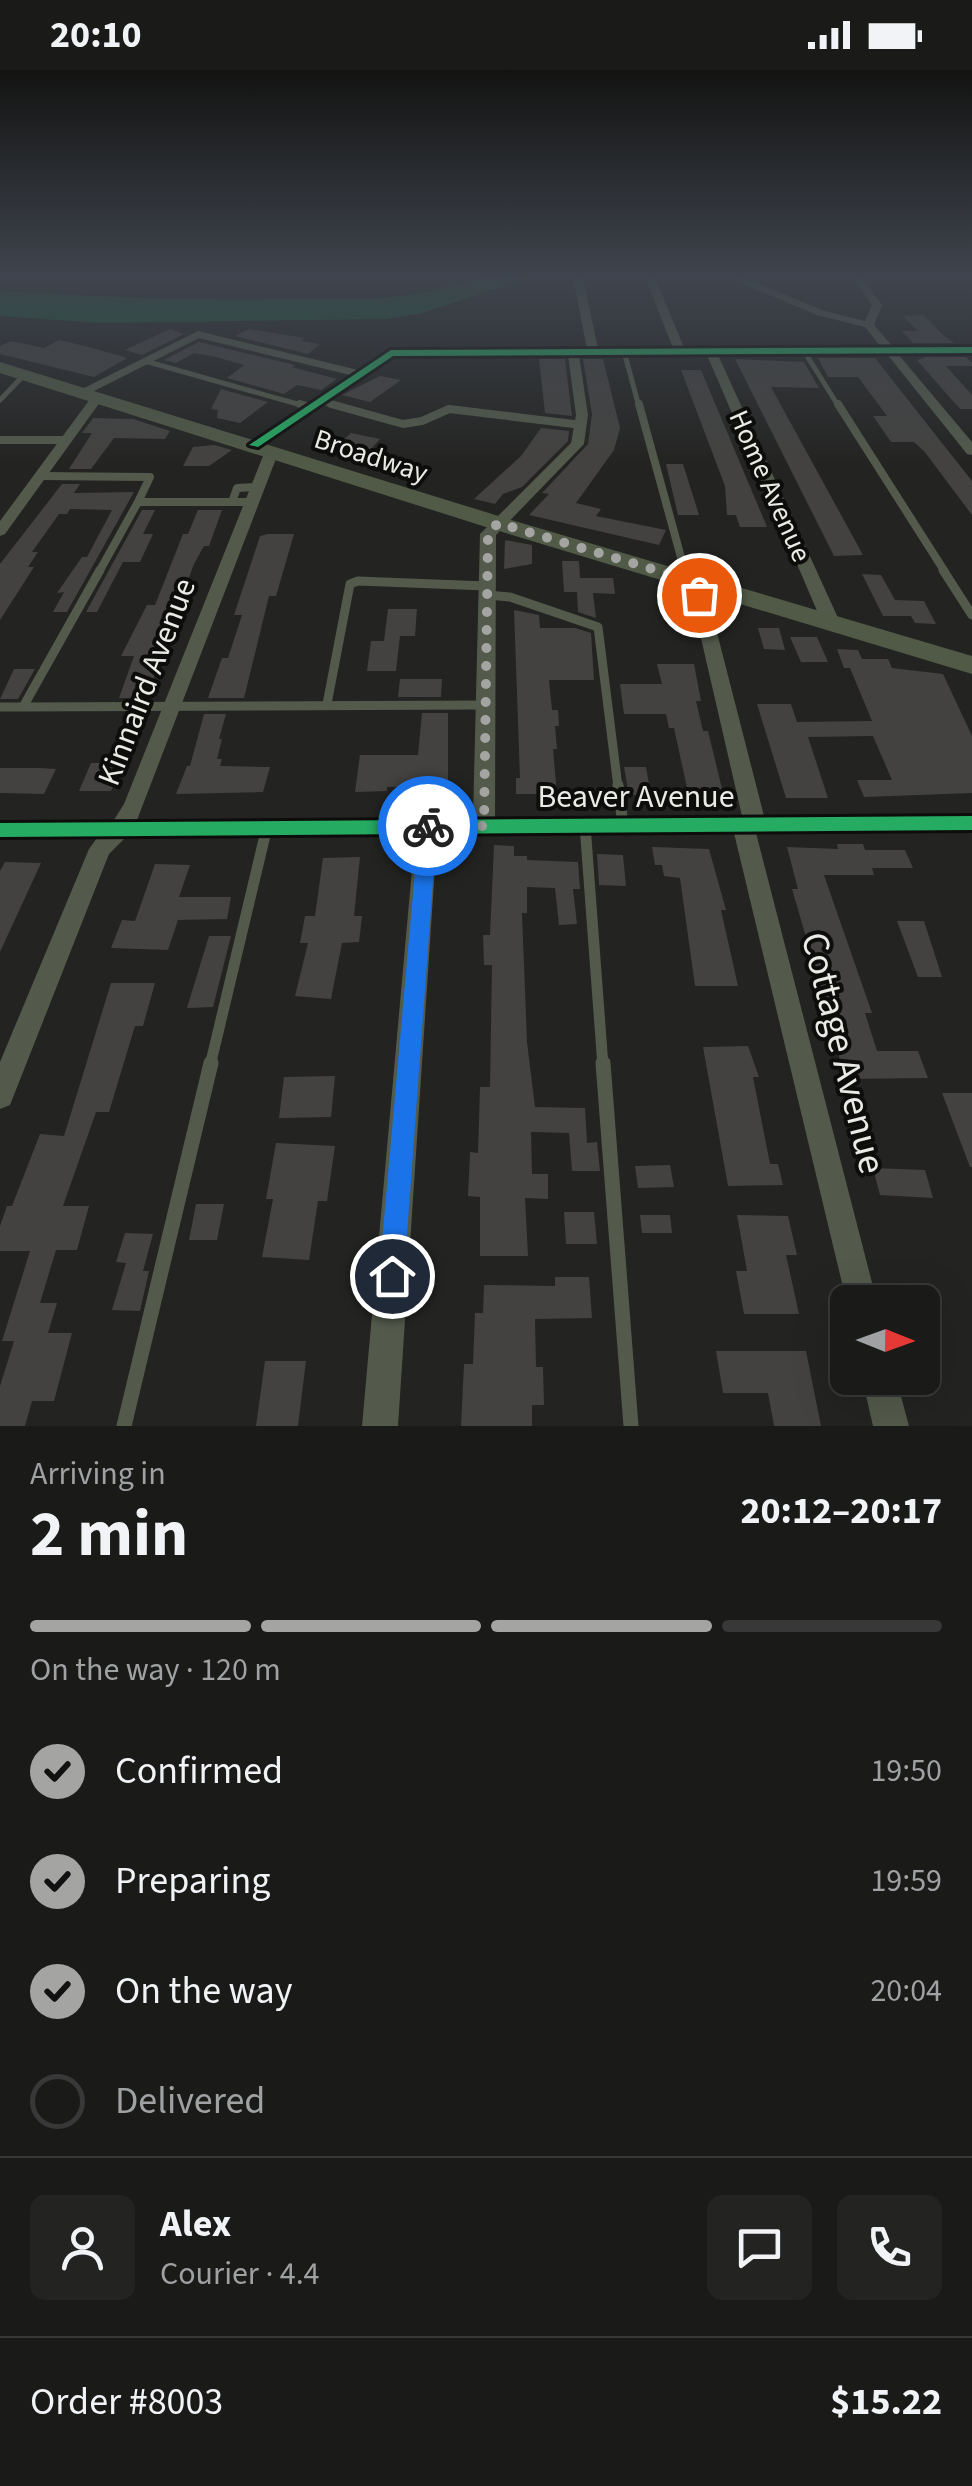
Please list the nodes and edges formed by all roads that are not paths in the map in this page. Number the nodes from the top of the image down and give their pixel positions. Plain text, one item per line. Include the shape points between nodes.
1 (185, 340) edge
2 (223, 340) edge
3 (592, 340) edge
4 (675, 340) edge
5 (881, 340) edge
6 (889, 350) junction
7 (972, 350) edge
8 (573, 351) junction
9 (594, 351) junction
10 (624, 351) junction
11 (804, 351) junction
12 (680, 352) junction
13 (710, 352) junction
14 (145, 360) junction
15 (0, 367) edge
16 (24, 374) junction
17 (360, 374) junction
18 (90, 395) junction
19 (0, 400) edge
20 (315, 404) junction
21 (582, 425) junction
22 (0, 440) edge
23 (67, 440) junction
24 (263, 448) junction
25 (972, 451) edge
26 (40, 476) junction
27 (143, 491) junction
28 (255, 494) junction
29 (138, 502) junction
30 (154, 502) junction
31 (232, 502) junction
32 (498, 523) junction
33 (0, 531) edge
34 (692, 580) junction
35 (486, 590) junction
36 (972, 615) edge
37 (830, 620) junction
38 (971, 666) edge
39 (326, 704) junction
40 (484, 705) junction
41 (172, 706) junction
42 (0, 707) edge
43 (23, 707) junction
44 (972, 823) edge
45 (585, 824) junction
46 (624, 825) junction
47 (749, 825) junction
48 (268, 826) junction
49 (427, 826) junction
50 (484, 826) junction
51 (121, 828) junction
52 (0, 830) edge
53 (0, 1095) edge
54 (856, 1285) edge
55 (883, 1395) edge
56 (124, 1426) edge
57 (380, 1426) edge
58 (631, 1426) edge
59 (891, 1426) edge

1 - 14 street
2 - 17 street
3 - 9 street
4 - 12 street
5 - 6 street
6 - 7 street
6 - 11 street
6 - 25 street
8 - 9 street
8 - 17 street via 391,353
8 - 21 street
9 - 10 street
10 - 12 street
10 - 34 lane
11 - 13 street
11 - 36 lane
12 - 13 street
13 - 37 street, Home Avenue
14 - 18 street
14 - 20 lane
15 - 16 main road, Broadway
16 - 18 main road, Broadway
16 - 19 lane
17 - 20 street
18 - 23 street
18 - 24 main road, Broadway
20 - 21 lane via 403,424 449,409
20 - 24 street
21 - 32 street via 577,444
22 - 23 lane
23 - 26 street
24 - 28 street, Kinnaird Avenue
24 - 32 main road, Broadway
26 - 27 lane via 145,476 150,478
26 - 33 street
27 - 29 lane
27 - 30 lane via 157,494
28 - 31 lane
28 - 31 lane via 238,488
28 - 41 street, Kinnaird Avenue
29 - 30 lane
29 - 43 lane
30 - 31 lane
32 - 34 main road, Broadway
32 - 35 street via 488,534
34 - 37 main road, Broadway
34 - 47 street, Cottage Avenue
35 - 39 lane via 350,584
35 - 40 street
35 - 46 lane via 598,627
37 - 38 main road, Broadway
39 - 40 lane
39 - 41 lane
40 - 50 street
41 - 43 lane
41 - 51 street, Kinnaird Avenue
42 - 43 lane
44 - 47 street, Beaver Avenue
45 - 46 street, Beaver Avenue
45 - 50 street, Beaver Avenue
45 - 58 lane
46 - 47 street, Beaver Avenue
47 - 54 street, Cottage Avenue
48 - 49 street, Beaver Avenue
48 - 51 street, Beaver Avenue
48 - 56 lane
49 - 50 street, Beaver Avenue
49 - 57 street
51 - 52 street, Beaver Avenue
51 - 53 street, Kinnaird Avenue via 100,849
55 - 59 street

